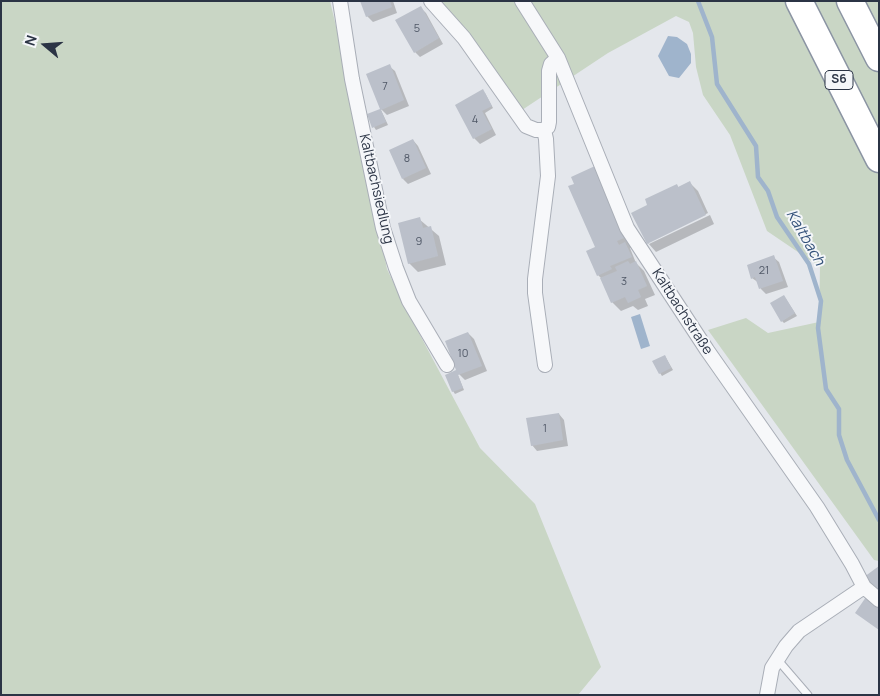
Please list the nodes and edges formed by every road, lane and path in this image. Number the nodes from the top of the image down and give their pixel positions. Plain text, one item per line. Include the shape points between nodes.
1 (340, 1) edge
2 (431, 1) edge
3 (522, 1) edge
4 (799, 1) edge
5 (850, 1) edge
6 (558, 58) junction
7 (879, 58) edge
8 (544, 130) junction
9 (879, 159) edge
10 (447, 365) dead end
11 (546, 365) dead end
12 (864, 587) junction
13 (879, 600) edge
14 (777, 659) junction
15 (767, 695) edge
16 (808, 695) edge

1 - 10 street, Kaltbachsiedlung via 352,79 383,228 409,300
2 - 8 street via 464,38 526,126
3 - 6 street, Kaltbachstraße
4 - 9 highway, S6
5 - 7 highway
6 - 8 street via 549,71 549,122
6 - 12 street, Kaltbachstraße via 627,228 706,350 817,507
8 - 11 street via 548,176 535,294
12 - 13 street, Kaltbachstraße
12 - 14 street via 799,631
14 - 15 street
14 - 16 lane

